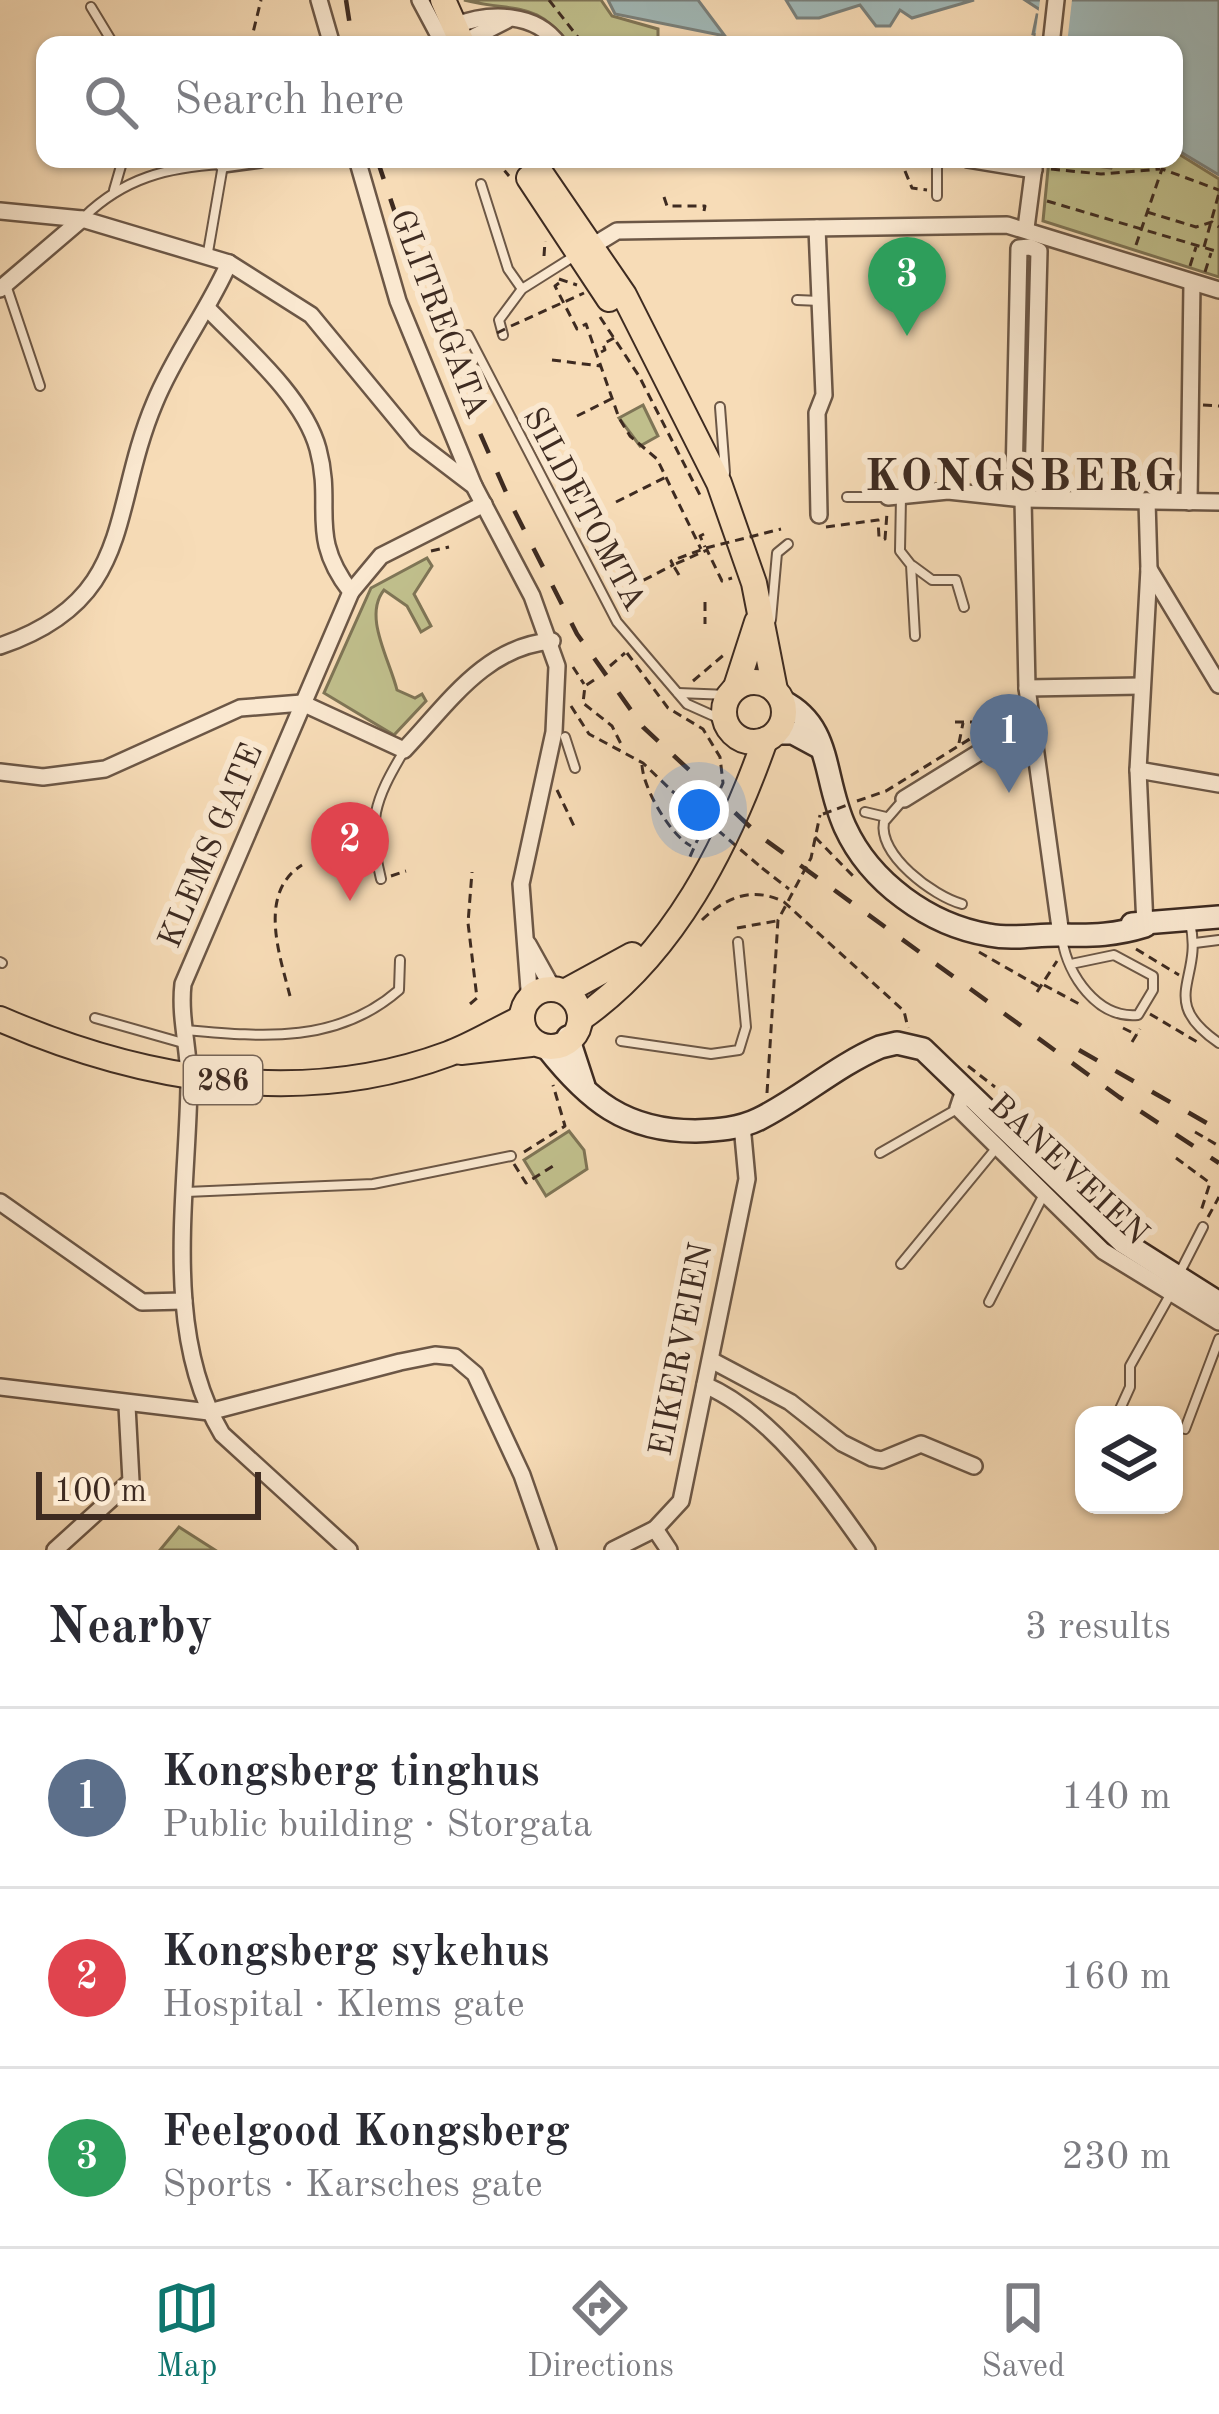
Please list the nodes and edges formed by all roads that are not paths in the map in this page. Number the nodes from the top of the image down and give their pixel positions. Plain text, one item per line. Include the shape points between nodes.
1 (319, 0) edge
2 (420, 0) edge
3 (443, 0) edge
4 (1056, 0) edge
5 (92, 7) dead end
6 (109, 36) edge
7 (329, 36) edge
8 (452, 36) edge
9 (455, 36) edge
10 (466, 36) edge
11 (550, 36) edge
12 (1052, 36) edge
13 (120, 168) edge
14 (174, 168) edge
15 (223, 168) edge
16 (360, 168) edge
17 (533, 168) edge
18 (937, 168) edge
19 (1039, 168) edge
20 (481, 184) dead end
21 (114, 190) junction
22 (937, 196) dead end
23 (0, 212) edge
24 (82, 218) junction
25 (817, 227) junction
26 (1026, 228) junction
27 (586, 250) junction
28 (208, 252) junction
29 (229, 262) junction
30 (1196, 276) junction
31 (3, 287) edge
32 (522, 289) junction
33 (1219, 290) edge
34 (797, 300) dead end
35 (822, 307) junction
36 (208, 309) junction
37 (804, 312) dead end
38 (503, 332) road end
39 (471, 340) road end
40 (40, 386) dead end
41 (720, 406) dead end
42 (474, 486) junction
43 (1023, 493) junction
44 (895, 496) junction
45 (847, 497) dead end
46 (1147, 501) junction
47 (1189, 502) junction
48 (1219, 502) edge
49 (484, 504) junction
50 (731, 514) junction
51 (819, 521) road end
52 (788, 544) dead end
53 (911, 565) junction
54 (1149, 569) junction
55 (351, 592) junction
56 (964, 607) dead end
57 (760, 608) junction
58 (915, 636) dead end
59 (552, 641) junction
60 (768, 645) junction
61 (0, 646) edge
62 (1219, 685) edge
63 (1142, 686) junction
64 (1027, 688) junction
65 (733, 691) junction
66 (677, 693) junction
67 (779, 695) junction
68 (302, 703) junction
69 (1030, 721) junction
70 (728, 726) junction
71 (771, 736) junction
72 (565, 737) dead end
73 (819, 747) junction
74 (404, 750) junction
75 (575, 768) dead end
76 (1138, 770) junction
77 (0, 772) edge
78 (1219, 784) edge
79 (904, 799) joint
80 (740, 803) junction
81 (865, 812) dead end
82 (886, 817) junction
83 (381, 879) dead end
84 (962, 904) dead end
85 (1219, 917) edge
86 (1145, 926) junction
87 (1192, 932) junction
88 (664, 934) junction
89 (525, 938) junction
90 (1219, 940) edge
91 (738, 942) dead end
92 (1063, 942) junction
93 (400, 960) dead end
94 (1072, 964) junction
95 (559, 990) junction
96 (526, 1010) junction
97 (0, 1018) edge
98 (95, 1018) dead end
99 (182, 1028) junction
100 (556, 1037) junction
101 (621, 1041) dead end
102 (1219, 1042) edge
103 (452, 1053) junction
104 (190, 1077) junction
105 (962, 1098) junction
106 (742, 1126) junction
107 (999, 1145) junction
108 (880, 1153) dead end
109 (511, 1156) road end
110 (186, 1192) junction
111 (1045, 1193) junction
112 (0, 1202) edge
113 (1203, 1227) road end
114 (902, 1264) dead end
115 (1173, 1286) junction
116 (184, 1301) junction
117 (989, 1302) dead end
118 (1219, 1303) edge
119 (1219, 1322) edge
120 (1219, 1339) edge
121 (711, 1360) junction
122 (705, 1385) junction
123 (0, 1388) edge
124 (127, 1406) junction
125 (1121, 1406) edge
126 (209, 1412) junction
127 (1185, 1429) dead end
128 (974, 1466) dead end
129 (656, 1529) junction
130 (344, 1549) edge
131 (55, 1550) edge
132 (548, 1550) edge
133 (613, 1550) edge
134 (669, 1550) edge
135 (867, 1550) edge

1 - 7 street
2 - 8 street
3 - 9 main road
4 - 12 street
5 - 6 lane
10 - 11 street via 508,20 539,24
13 - 21 lane
14 - 21 lane
15 - 28 lane
16 - 42 street, GLITREGATA via 398,301
17 - 27 main road, 286
18 - 22 lane
19 - 26 street
20 - 32 lane
21 - 24 lane
23 - 24 street
24 - 28 street
24 - 31 street
25 - 26 street
25 - 27 street via 617,231
25 - 35 street
26 - 30 street via 1131,264
27 - 32 lane
27 - 50 main road, 286 via 635,317 626,335
28 - 29 street
29 - 36 street
29 - 42 street via 310,315 415,441
30 - 33 street
30 - 47 street
31 - 40 lane
32 - 38 lane via 499,320
34 - 35 lane
35 - 37 lane
35 - 51 street
36 - 55 street via 307,425 319,450 330,564
36 - 61 street via 151,410 101,575 62,617
39 - 66 lane, SILDETOMTA via 604,600
41 - 50 lane
42 - 49 street, GLITREGATA
43 - 43 street via 1014,479 1019,248 1030,247 1039,251 1034,482
43 - 44 street
43 - 46 street
43 - 64 street
44 - 45 lane
44 - 53 lane via 900,551
46 - 47 street
46 - 54 street
47 - 48 street
49 - 55 street via 381,556
49 - 59 street, GLITREGATA
50 - 57 main road, 286
52 - 60 lane via 777,553
53 - 56 lane via 932,580 956,580
53 - 58 lane
54 - 62 street
54 - 63 street
55 - 68 street, KLEMS GATE
57 - 60 main road, 286
57 - 65 main road
59 - 74 street via 514,647 487,664
59 - 89 street via 560,691 521,884
60 - 67 main road, 286
63 - 64 street
63 - 76 street
64 - 69 street
65 - 66 lane
65 - 67 main road via 756,682
65 - 70 main road
66 - 70 lane, SILDETOMTA
67 - 71 main road, 286 via 783,721
67 - 73 main road via 815,724
68 - 74 street
68 - 77 street via 240,708 105,769 43,777
68 - 99 street, KLEMS GATE via 199,938 183,984
69 - 79 street
69 - 92 street
70 - 71 main road via 743,740
70 - 80 main road
71 - 73 main road via 793,734
71 - 80 main road, 286
72 - 75 lane
73 - 92 main road via 850,836 897,892 988,935
74 - 83 lane via 381,790 370,833
76 - 78 street
76 - 86 street
79 - 82 lane
80 - 88 main road, 286 via 709,871
81 - 82 lane
82 - 84 lane via 889,849 936,893
85 - 87 main road
86 - 87 main road
86 - 92 main road via 1088,926
87 - 90 lane
87 - 102 lane via 1185,1007
88 - 95 main road, 286 via 601,977
88 - 100 main road, 286 via 604,1001
89 - 95 street
89 - 96 street
91 - 101 lane via 746,1027 739,1050 711,1054
92 - 94 lane
93 - 99 lane via 399,990 343,1027 272,1036
94 - 94 lane via 1114,955 1153,976 1154,990 1138,1015 1126,1016 1084,992
95 - 96 main road, 286
95 - 100 main road via 578,1003
96 - 100 main road via 522,1032
96 - 103 main road, 286
97 - 104 main road, 286 via 105,1060
98 - 99 lane
99 - 104 street, KLEMS GATE
100 - 103 main road, 286
100 - 106 main road via 586,1092 615,1116 651,1128
103 - 104 main road, 286 via 336,1079
104 - 110 street, KLEMS GATE
105 - 106 main road, BANEVEIEN via 934,1054 907,1037 853,1059
105 - 107 street, BANEVEIEN
105 - 108 lane
105 - 115 main road, BANEVEIEN
106 - 121 street, EIKERVEIEN via 747,1179
107 - 111 street, BANEVEIEN
107 - 114 lane
109 - 110 lane via 373,1184
110 - 116 street, KLEMS GATE
111 - 115 street, BANEVEIEN via 1103,1251
111 - 117 lane
112 - 116 street via 142,1302
113 - 115 lane
115 - 118 main road, BANEVEIEN
115 - 119 street, BANEVEIEN
115 - 125 lane via 1130,1366
116 - 126 street, KLEMS GATE
120 - 127 lane
121 - 122 street, EIKERVEIEN
121 - 128 street via 872,1458 921,1444
122 - 129 street, EIKERVEIEN via 681,1501
122 - 135 street via 747,1407
123 - 124 street
124 - 126 street
124 - 131 street via 130,1481
126 - 130 street, KLEMS GATE via 244,1459
126 - 132 street via 400,1362 455,1357 475,1374
129 - 133 street
129 - 134 street

